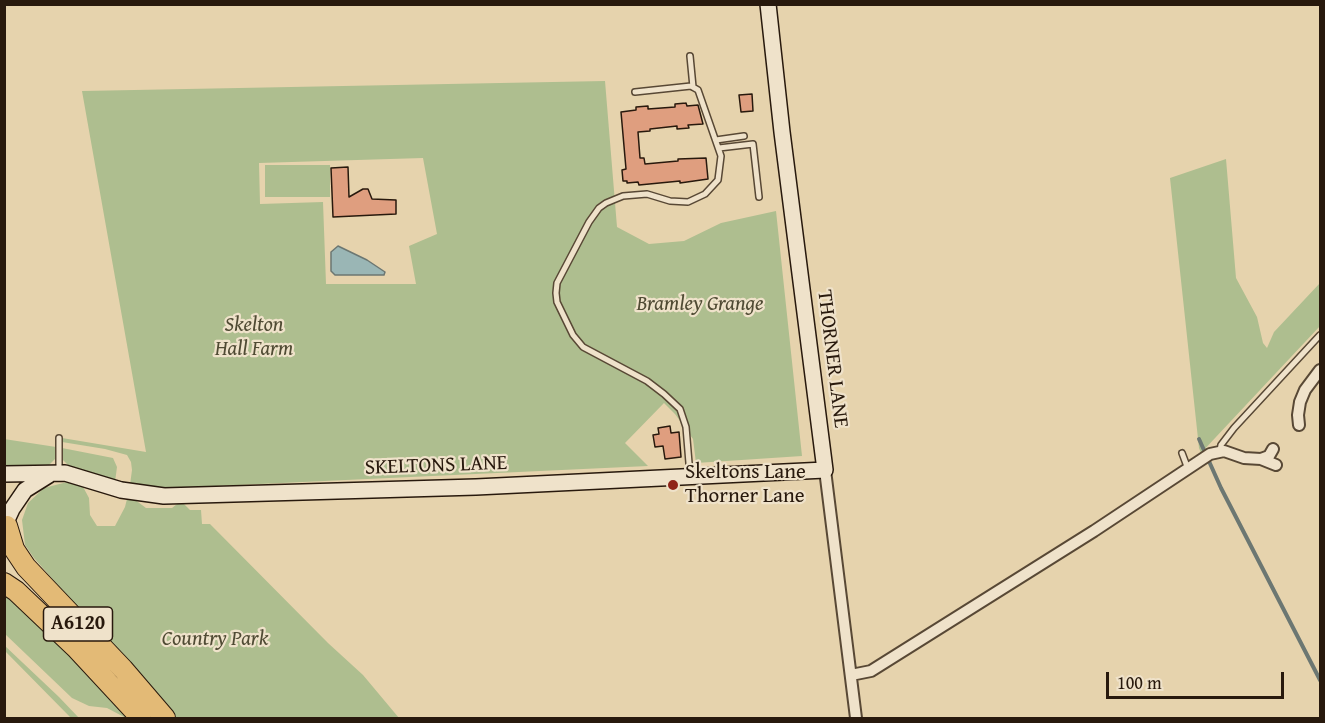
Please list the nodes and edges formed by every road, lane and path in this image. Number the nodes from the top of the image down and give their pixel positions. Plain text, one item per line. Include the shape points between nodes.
1 (768, 4) edge
2 (690, 56) dead end
3 (693, 87) junction
4 (635, 92) dead end
5 (744, 136) dead end
6 (716, 140) junction
7 (719, 148) junction
8 (759, 196) dead end
9 (1320, 335) edge
10 (1320, 370) edge
11 (1299, 425) dead end
12 (59, 438) dead end
13 (1273, 449) dead end
14 (1182, 453) dead end
15 (1210, 455) junction
16 (1261, 459) junction
17 (1276, 465) dead end
18 (1188, 469) junction
19 (825, 470) junction
20 (55, 473) junction
21 (4, 474) edge
22 (690, 476) junction
23 (5, 524) edge
24 (4, 583) edge
25 (851, 675) junction
26 (163, 716) edge
27 (141, 718) edge
28 (856, 718) edge

1 - 19 street, THORNER LANE
2 - 3 lane
3 - 4 lane
3 - 6 lane via 700,93
5 - 6 lane
6 - 7 lane
7 - 8 lane via 753,144
7 - 22 lane via 718,180 697,199 679,203 639,194 614,199 599,208 557,283 556,293 573,335 583,347 647,381 680,409 686,427
9 - 15 lane
10 - 11 street via 1300,402
12 - 20 lane
13 - 16 street
14 - 18 lane
15 - 16 street via 1232,453
15 - 18 street
16 - 17 street
18 - 25 street via 871,670
19 - 22 street, SKELTONS LANE
19 - 25 street, THORNER LANE
20 - 21 street, SKELTONS LANE
20 - 22 street, SKELTONS LANE via 164,496
20 - 23 street via 25,490
23 - 26 highway, A6120 via 26,567
24 - 27 highway, A6120 via 75,648
25 - 28 street, THORNER LANE

